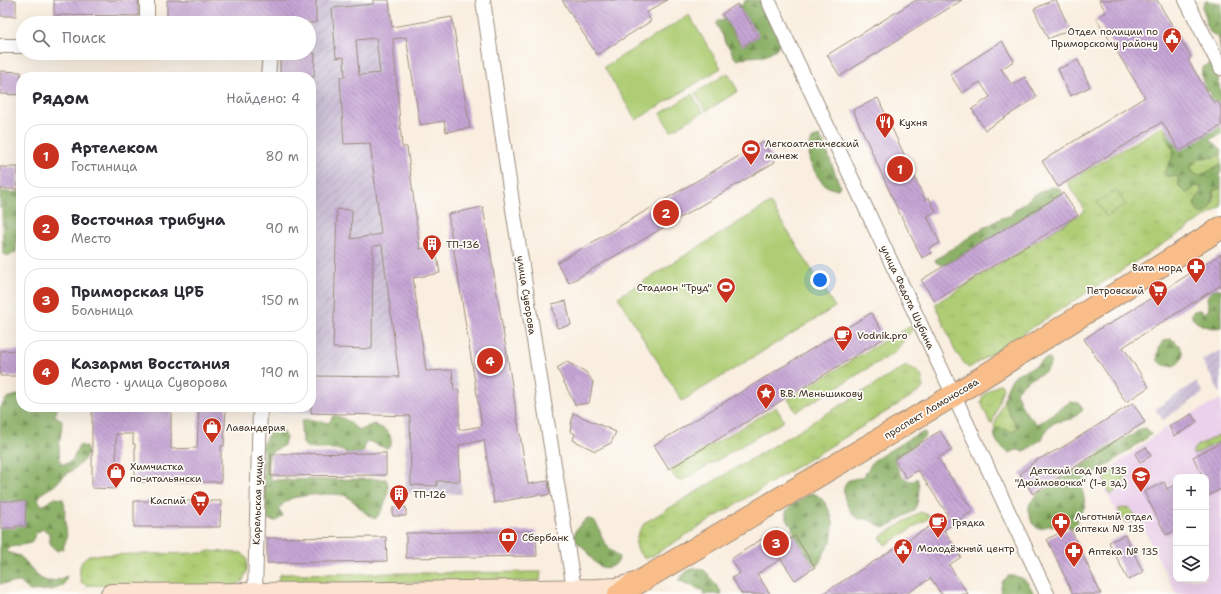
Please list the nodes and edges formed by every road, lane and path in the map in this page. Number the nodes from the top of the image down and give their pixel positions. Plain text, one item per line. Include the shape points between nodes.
1 (147, 0) edge
2 (483, 0) edge
3 (768, 0) edge
4 (1186, 0) edge
5 (147, 16) edge
6 (0, 46) edge
7 (16, 46) edge
8 (269, 60) edge
9 (1221, 68) edge
10 (268, 72) edge
11 (1221, 228) edge
12 (954, 395) junction
13 (260, 412) edge
14 (637, 583) junction
15 (574, 589) junction
16 (255, 593) edge
17 (111, 594) edge
18 (619, 594) edge
19 (1048, 594) edge

1 - 5 street
2 - 15 street, улица Суворова via 514,216
3 - 12 street, улица Федота Шубина
4 - 9 street
6 - 7 street
8 - 10 street
11 - 12 main road, проспект Ломоносова
12 - 14 main road, проспект Ломоносова
12 - 19 street, улица Федота Шубина
13 - 16 street, Карельская улица
14 - 15 main road, проспект Ломоносова via 617,588
14 - 18 main road, проспект Ломоносова
15 - 16 main road, проспект Ломоносова
16 - 17 main road, проспект Ломоносова

